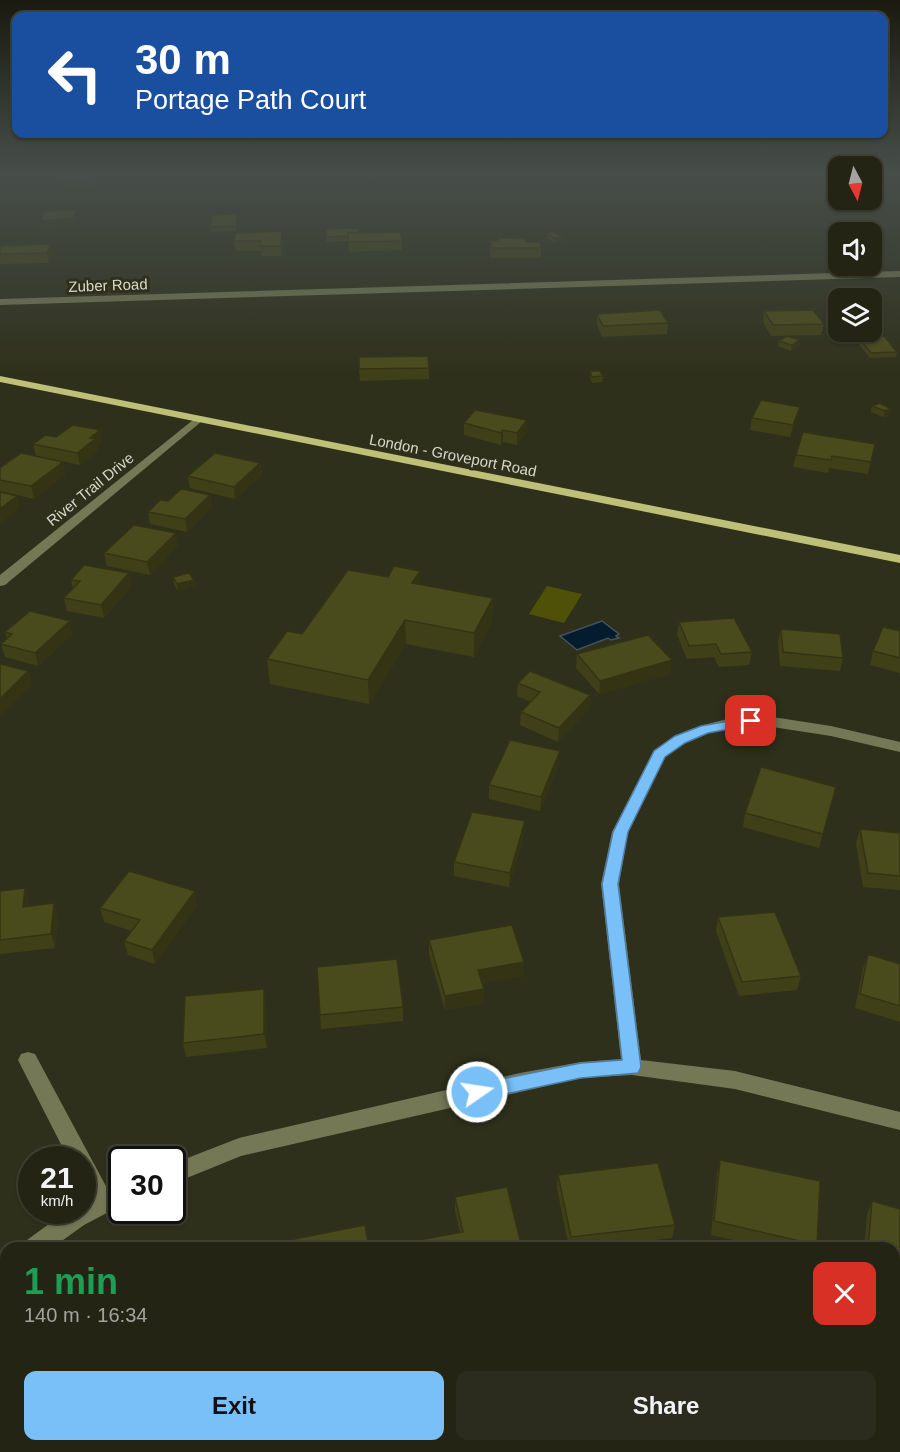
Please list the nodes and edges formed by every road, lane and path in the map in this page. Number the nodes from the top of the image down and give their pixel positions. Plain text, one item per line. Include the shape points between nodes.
1 (900, 274) edge
2 (0, 302) edge
3 (0, 379) edge
4 (198, 419) junction
5 (900, 559) edge
6 (0, 582) edge
7 (900, 747) edge
8 (28, 1060) dead end
9 (632, 1067) junction
10 (900, 1121) edge
11 (73, 1146) edge
12 (186, 1168) edge
13 (96, 1180) edge
14 (108, 1193) edge
15 (108, 1200) edge
16 (42, 1242) edge

1 - 2 street, Zuber Road
3 - 4 main road, London - Groveport Road
4 - 5 main road, London - Groveport Road
4 - 6 street, River Trail Drive
7 - 9 street via 766,720 705,729 659,754 620,832 610,884
8 - 11 street
9 - 10 street via 735,1080
9 - 12 street via 581,1070 520,1082 239,1147
13 - 14 street
15 - 16 street

